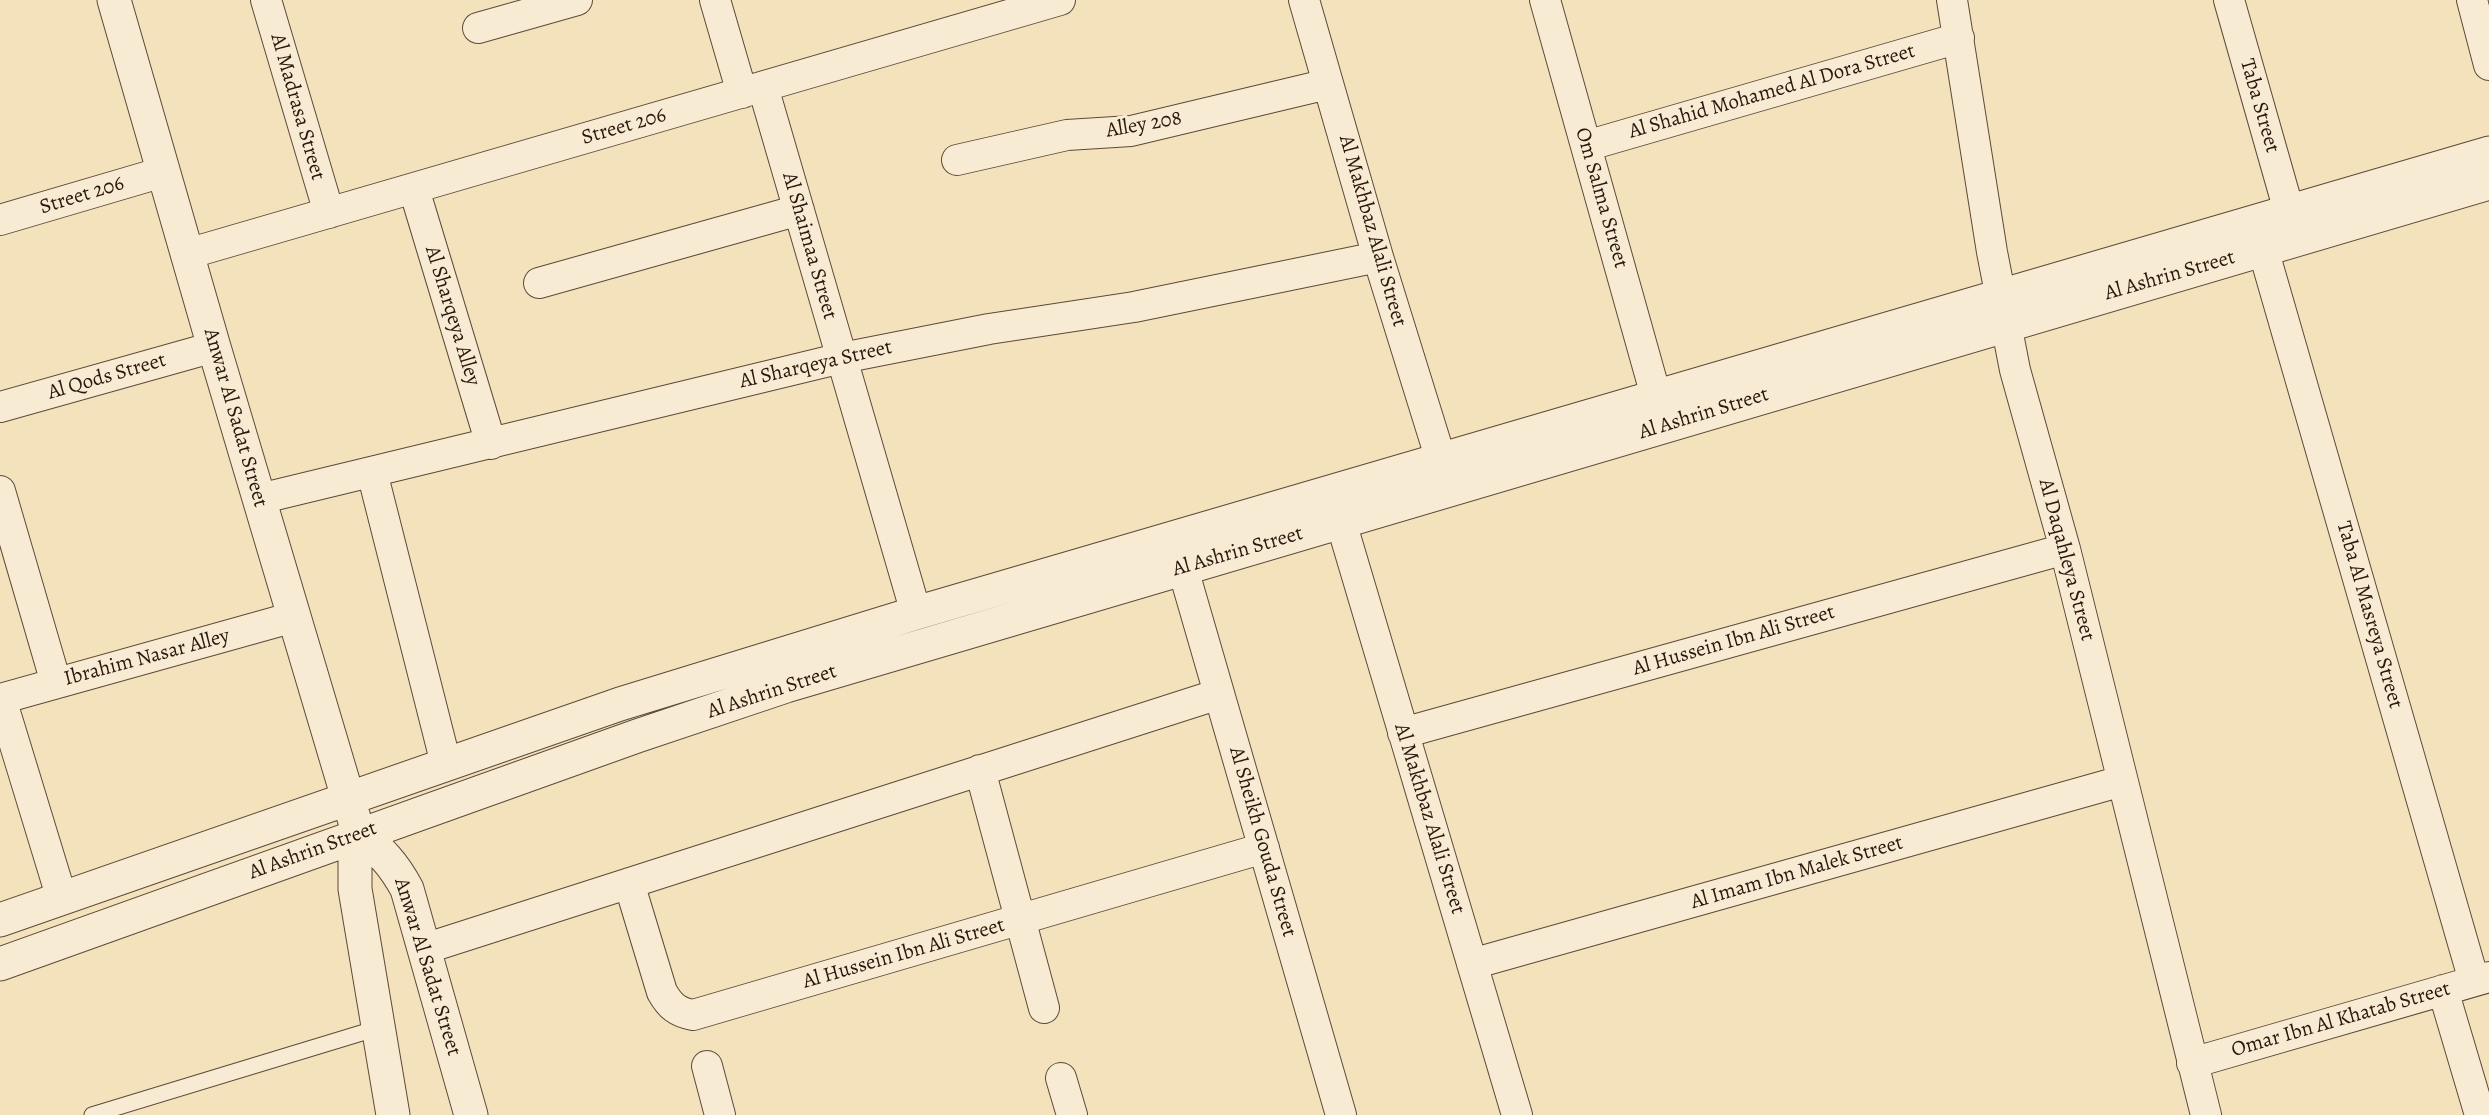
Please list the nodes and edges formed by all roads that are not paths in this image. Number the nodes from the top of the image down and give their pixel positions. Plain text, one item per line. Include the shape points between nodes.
1 (114, 0) edge
2 (266, 0) edge
3 (577, 0) edge
4 (715, 0) edge
5 (1060, 0) edge
6 (1304, 0) edge
7 (1545, 0) edge
8 (1952, 0) edge
9 (2229, 0) edge
10 (2472, 0) edge
11 (478, 28) dead end
12 (1959, 38) junction
13 (2489, 65) edge
14 (1328, 84) junction
15 (752, 90) junction
16 (1586, 146) junction
17 (2489, 153) edge
18 (957, 159) dead end
19 (163, 171) junction
20 (2489, 183) edge
21 (414, 189) junction
22 (799, 210) junction
23 (2289, 211) junction
24 (329, 213) junction
25 (0, 220) edge
26 (2263, 249) junction
27 (187, 254) junction
28 (1378, 257) junction
29 (539, 283) dead end
30 (2003, 310) junction
31 (214, 346) junction
32 (842, 358) junction
33 (1656, 396) junction
34 (0, 407) edge
35 (491, 444) junction
36 (1441, 460) junction
37 (372, 472) junction
38 (0, 491) edge
39 (259, 499) junction
40 (1341, 522) junction
41 (2065, 549) junction
42 (1183, 569) junction
43 (916, 613) junction
44 (294, 617) junction
45 (56, 683) junction
46 (1220, 694) junction
47 (0, 699) edge
48 (1403, 733) junction
49 (446, 764) junction
50 (980, 770) junction
51 (2122, 782) junction
52 (348, 799) junction
53 (359, 835) junction
54 (1264, 848) junction
55 (629, 883) junction
56 (62, 899) junction
57 (0, 920) edge
58 (1020, 920) junction
59 (424, 949) junction
60 (0, 964) edge
61 (1472, 964) junction
62 (2481, 979) edge
63 (2443, 990) junction
64 (1044, 1008) dead end
65 (378, 1028) junction
66 (2192, 1063) junction
67 (707, 1066) dead end
68 (1061, 1078) dead end
69 (92, 1115) edge
70 (393, 1115) edge
71 (471, 1115) edge
72 (720, 1115) edge
73 (1072, 1115) edge
74 (1341, 1115) edge
75 (1517, 1115) edge
76 (2206, 1115) edge
77 (2480, 1115) edge

1 - 19 street, Anwar Al Sadat Street
2 - 24 street, Al Madrasa Street
3 - 11 street
4 - 15 street, Al Shaimaa Street
5 - 15 street, Street 206
6 - 14 street, Al Makhbaz Alali Street
7 - 16 street, Om Salma Street
8 - 12 street, Al Daqahleya Street
9 - 23 street, Taba Street
10 - 13 street
12 - 16 street, Al Shahid Mohamed Al Dora Street
12 - 30 street, Al Daqahleya Street
14 - 18 street, Alley 208 via 1131,131 1067,135
14 - 28 street, Al Makhbaz Alali Street
15 - 21 street, Street 206
15 - 22 street, Al Shaimaa Street
16 - 33 street, Om Salma Street
17 - 23 street, Al Ashrin Street
19 - 25 street, Street 206
19 - 27 street, Anwar Al Sadat Street
20 - 26 street, Al Ashrin Street
21 - 24 street, Street 206
21 - 35 street, Al Sharqeya Alley
22 - 29 street
22 - 32 street, Al Shaimaa Street
23 - 30 street, Al Ashrin Street
24 - 27 street, Street 206
26 - 30 street, Al Ashrin Street
26 - 62 street, Taba Al Masreya Street
27 - 31 street, Anwar Al Sadat Street
28 - 32 street, Al Sharqeya Street via 1134,307 989,329
28 - 36 street, Al Makhbaz Alali Street
30 - 33 street, Al Ashrin Street
30 - 40 street, Al Ashrin Street
30 - 41 street, Al Daqahleya Street via 2026,417
31 - 34 street, Al Qods Street
31 - 39 street, Anwar Al Sadat Street
32 - 35 street, Al Sharqeya Street
32 - 43 street, Al Shaimaa Street
33 - 36 street, Al Ashrin Street
35 - 37 street, Al Sharqeya Street
36 - 43 street, Al Ashrin Street
37 - 39 street, Al Sharqeya Street
37 - 49 street
38 - 45 street
39 - 44 street, Anwar Al Sadat Street
40 - 42 street, Al Ashrin Street
40 - 48 street, Al Makhbaz Alali Street
41 - 48 street, Al Hussein Ibn Ali Street
41 - 51 street, Al Daqahleya Street
42 - 46 street, Al Sheikh Gouda Street
42 - 53 street, Al Ashrin Street via 786,686
43 - 49 street, Al Ashrin Street via 641,697
44 - 45 street, Ibrahim Nasar Alley
44 - 52 street, Anwar Al Sadat Street
45 - 47 street, Ibrahim Nasar Alley
46 - 50 street
46 - 54 street, Al Sheikh Gouda Street
47 - 56 street
48 - 61 street, Al Makhbaz Alali Street
49 - 52 street, Al Ashrin Street
50 - 55 street
50 - 58 street
51 - 61 street, Al Imam Ibn Malek Street
51 - 66 street, Al Daqahleya Street
52 - 53 street, Anwar Al Sadat Street
52 - 56 street, Al Ashrin Street
53 - 59 street, Anwar Al Sadat Street via 395,867 407,889
53 - 60 street, Al Ashrin Street
53 - 65 street, Anwar Al Sadat Street via 355,889
54 - 58 street, Al Hussein Ibn Ali Street
54 - 74 street, Al Sheikh Gouda Street
55 - 58 street, Al Hussein Ibn Ali Street via 662,992 679,1012 693,1015
55 - 59 street
56 - 57 street, Al Ashrin Street
58 - 64 street
59 - 71 street, Anwar Al Sadat Street
61 - 75 street, Al Makhbaz Alali Street
62 - 63 street, Omar Ibn Al Khatab Street
63 - 66 street, Omar Ibn Al Khatab Street
63 - 77 street
65 - 69 lane
65 - 70 street, Anwar Al Sadat Street
66 - 76 street, Al Daqahleya Street
67 - 72 street
68 - 73 street

